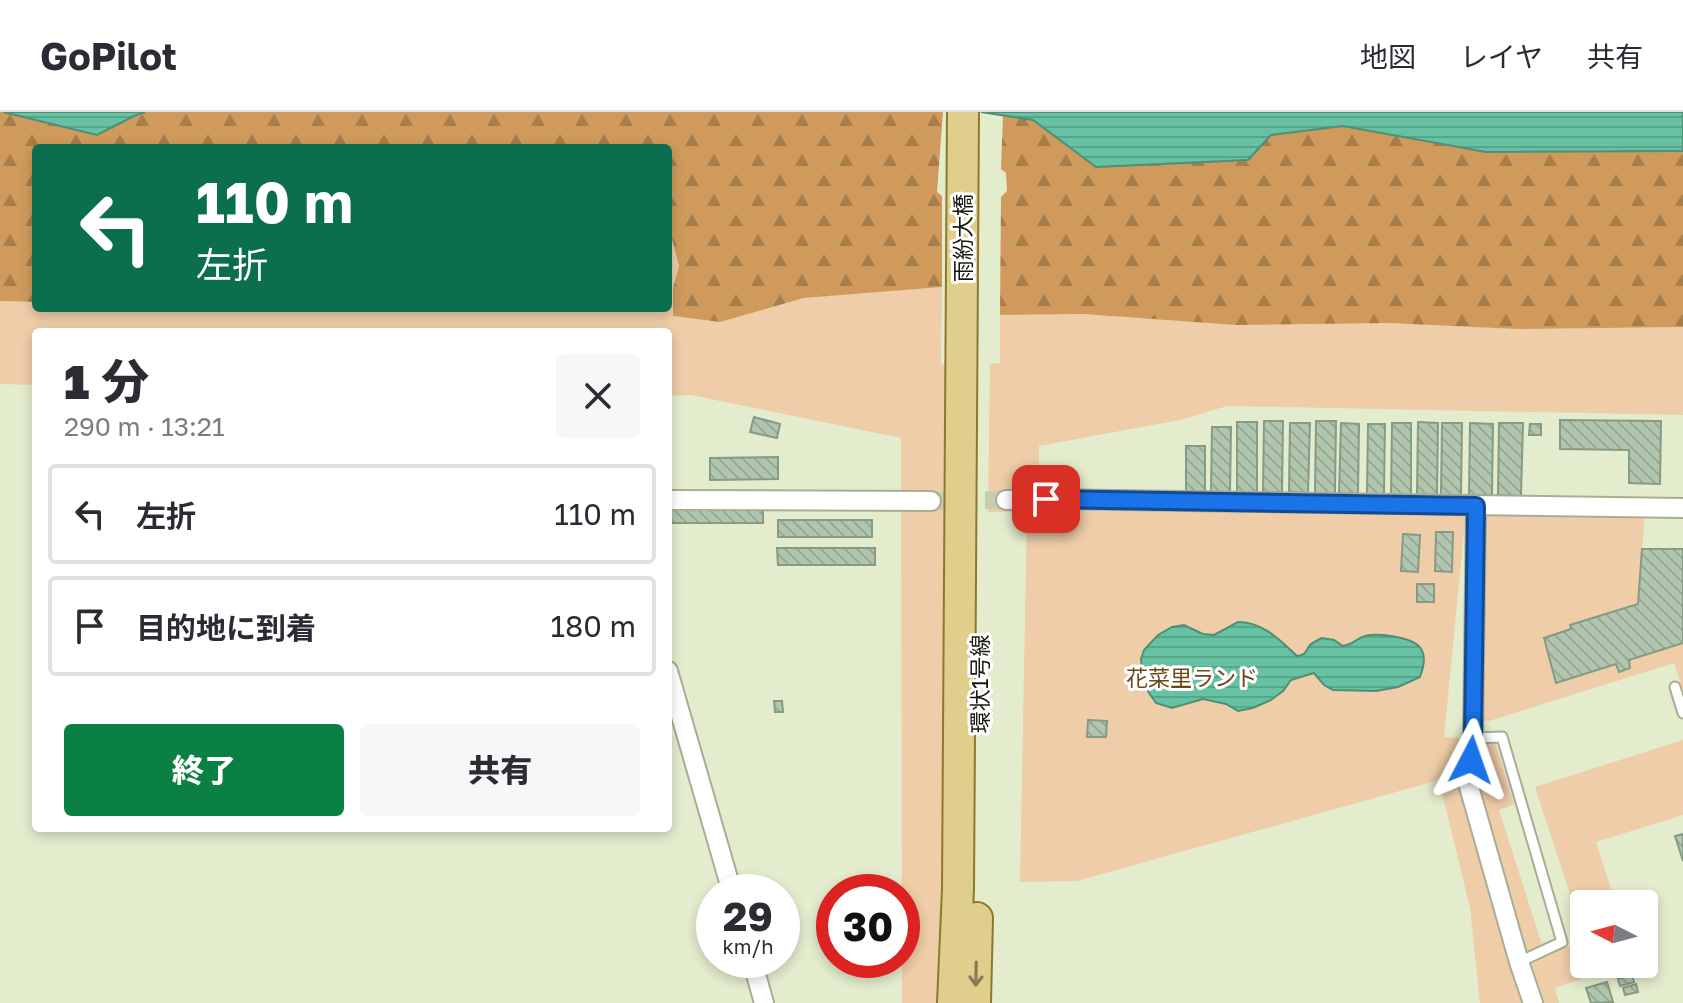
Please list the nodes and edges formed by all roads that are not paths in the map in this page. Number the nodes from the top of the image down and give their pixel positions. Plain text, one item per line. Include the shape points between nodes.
1 (963, 112) edge
2 (983, 112) edge
3 (972, 364) junction
4 (672, 500) edge
5 (1006, 500) tunnel mouth
6 (931, 501) tunnel mouth
7 (1476, 506) junction
8 (1683, 508) edge
9 (672, 685) edge
10 (1675, 687) dead end
11 (1683, 713) edge
12 (1473, 738) junction
13 (727, 874) edge
14 (1519, 962) junction
15 (757, 978) edge
16 (764, 1003) edge
17 (953, 1003) edge
18 (975, 1003) edge
19 (1533, 1003) edge

1 - 3 main road, 雨紛大橋
2 - 3 main road, 雨紛大橋
3 - 17 main road, 環状1号線
3 -> 18 main road, 環状1号線
4 - 6 street
5 - 7 street
7 - 8 street
7 - 12 street
9 - 13 street
10 - 11 lane
12 - 14 street via 1468,783
12 - 14 lane via 1502,737 1562,942
14 - 19 street
15 - 16 street

